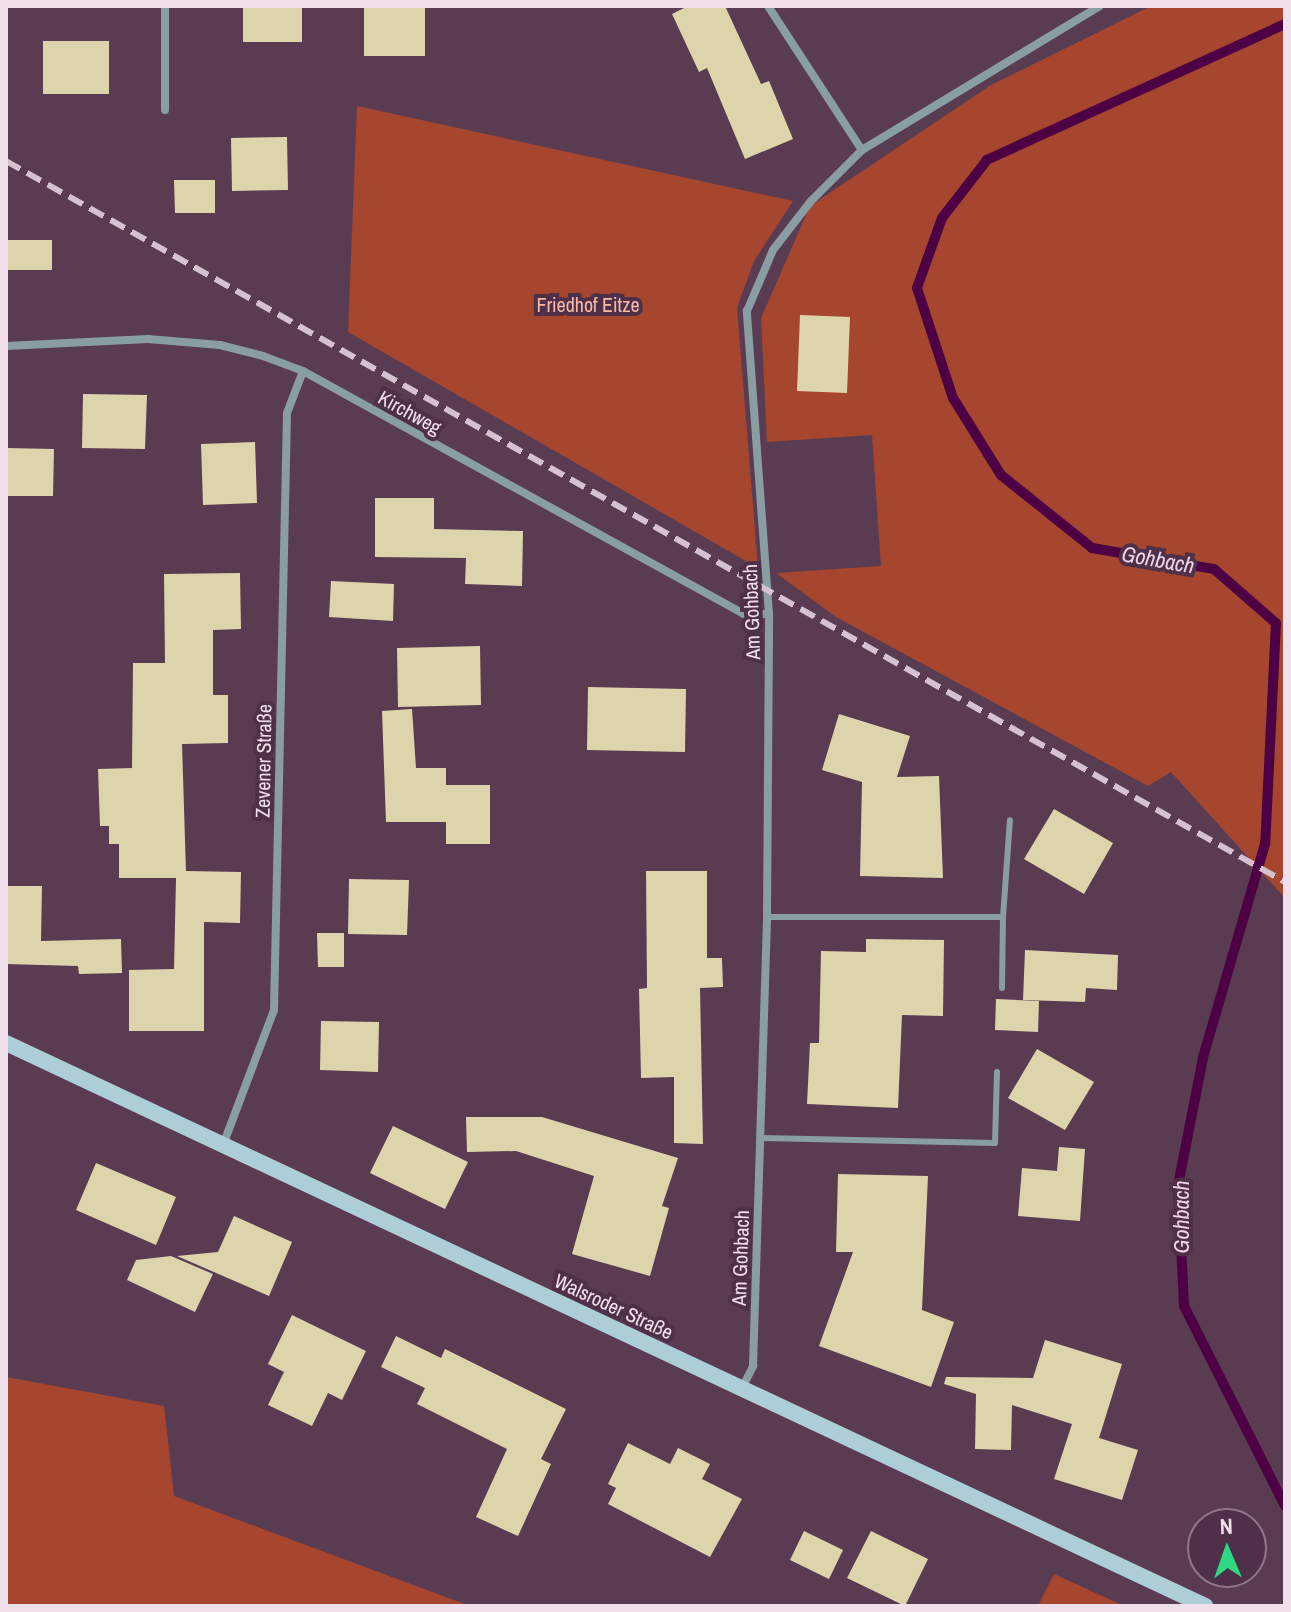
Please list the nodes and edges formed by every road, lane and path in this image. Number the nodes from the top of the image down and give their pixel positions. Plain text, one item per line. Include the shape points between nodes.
1 (165, 6) edge
2 (768, 6) edge
3 (1100, 6) edge
4 (165, 110) dead end
5 (862, 150) junction
6 (6, 346) edge
7 (303, 371) junction
8 (769, 614) junction
9 (1010, 820) dead end
10 (767, 917) junction
11 (1003, 917) junction
12 (1002, 988) dead end
13 (6, 1043) edge
14 (997, 1072) dead end
15 (760, 1138) junction
16 (223, 1145) junction
17 (742, 1388) junction
18 (1205, 1606) edge

1 - 4 street
2 - 5 street
3 - 5 street, Am Gohbach
5 - 8 street, Am Gohbach via 811,201 773,250 747,311
6 - 7 street, Kirchweg via 148,339 220,345
7 - 8 street, Kirchweg via 744,614
7 - 16 street, Zevener Straße via 287,413 274,1010
8 - 10 street, Am Gohbach
9 - 11 lane
10 - 11 lane
10 - 15 street, Am Gohbach
11 - 12 lane
13 - 16 main road, Walsroder Straße
14 - 15 lane via 995,1143
15 - 17 street, Am Gohbach via 753,1366
16 - 17 main road, Walsroder Straße
17 - 18 main road, Walsroder Straße

